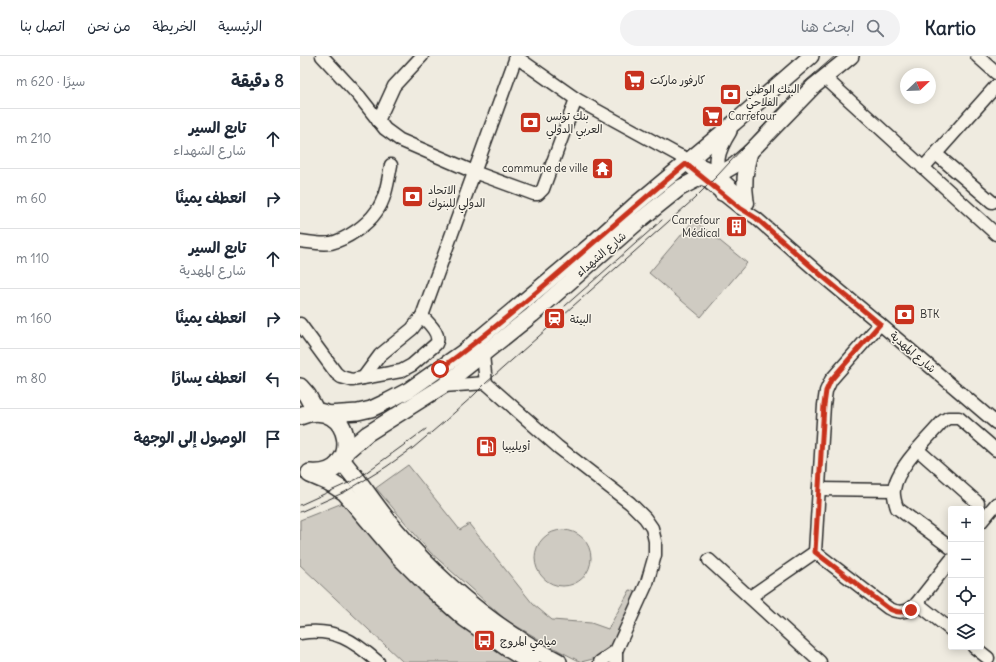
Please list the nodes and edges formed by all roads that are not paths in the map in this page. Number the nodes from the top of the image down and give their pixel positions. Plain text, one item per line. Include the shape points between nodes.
1 (322, 56) edge
2 (422, 56) edge
3 (811, 56) edge
4 (851, 56) edge
5 (976, 56) edge
6 (516, 57) edge
7 (996, 73) edge
8 (824, 77) junction
9 (996, 86) edge
10 (576, 98) junction
11 (378, 121) junction
12 (734, 123) junction
13 (750, 152) junction
14 (936, 154) junction
15 (685, 160) junction
16 (391, 165) dead end
17 (923, 168) junction
18 (474, 172) junction
19 (718, 175) junction
20 (701, 177) junction
21 (722, 193) junction
22 (746, 200) junction
23 (992, 202) dead end
24 (756, 218) junction
25 (996, 234) edge
26 (300, 241) edge
27 (422, 316) junction
28 (300, 324) edge
29 (880, 324) junction
30 (483, 354) junction
31 (362, 378) junction
32 (486, 383) junction
33 (443, 386) junction
34 (300, 387) edge
35 (314, 414) edge
36 (996, 423) edge
37 (918, 450) junction
38 (996, 450) edge
39 (344, 456) junction
40 (305, 472) edge
41 (819, 489) junction
42 (893, 490) junction
43 (978, 503) dead end
44 (996, 504) edge
45 (984, 518) edge
46 (948, 546) edge
47 (815, 552) junction
48 (709, 560) dead end
49 (948, 564) edge
50 (750, 597) junction
51 (917, 604) junction
52 (948, 628) edge
53 (300, 633) edge
54 (978, 650) edge
55 (616, 657) edge
56 (988, 658) dead end
57 (378, 662) edge
58 (531, 662) edge
59 (558, 662) edge
60 (600, 662) edge
61 (820, 662) edge

1 - 11 street
2 - 11 street via 394,86
3 - 12 main road, شارع الشهداء
4 - 8 main road, شارع الشهداء
5 - 7 street
6 - 10 street
6 - 18 street
8 - 13 main road, شارع الشهداء
8 - 17 street
9 - 14 street
10 - 15 street
10 - 18 street via 538,194 531,194
11 - 18 street via 400,140
12 - 15 main road, شارع الشهداء
12 - 19 main road via 719,150 716,162
13 - 19 main road, شارع الشهداء
13 - 22 main road via 744,179
14 - 17 street
14 - 23 street
15 - 19 street via 704,166
15 - 20 street
15 - 35 main road, شارع الشهداء via 538,291 440,369 409,390 371,409
16 - 26 street via 384,197 377,212 363,226 330,243
17 - 25 street
18 - 27 street
19 - 20 main road, شارع الشهداء
19 - 21 main road
19 - 22 street
20 - 21 street
20 - 30 main road, شارع الشهداء via 681,187 661,203
21 - 24 street
22 - 24 street
24 - 29 street, شارع المهدية
27 - 31 street via 412,329 380,355
27 - 31 street via 437,334 436,344 406,369
28 - 31 street via 336,373 352,380
29 - 36 street, شارع المهدية
29 - 41 street via 831,380 826,391
30 - 32 street
30 - 33 main road, شارع الشهداء
32 - 33 street
32 - 55 street via 558,447 630,503 652,528 655,555 647,584
33 - 39 main road, شارع الشهداء via 367,434
34 - 35 highway via 307,396
35 - 39 highway via 335,419 341,426 347,443
37 - 38 street via 943,421 954,417 959,418
37 - 42 street via 899,473
37 - 43 street
39 - 40 highway via 328,472
39 - 59 highway via 372,502 427,564 474,607 516,637
40 - 58 highway via 345,492 400,557 429,586 465,618
41 - 42 street
41 - 47 street
42 - 46 street via 897,508
44 - 45 street
47 - 50 street
47 - 51 street via 895,612 911,610
48 - 50 street
49 - 51 street
50 - 61 street
51 - 52 street
53 - 57 street via 321,631 342,636 360,646
54 - 56 street
55 - 60 street

